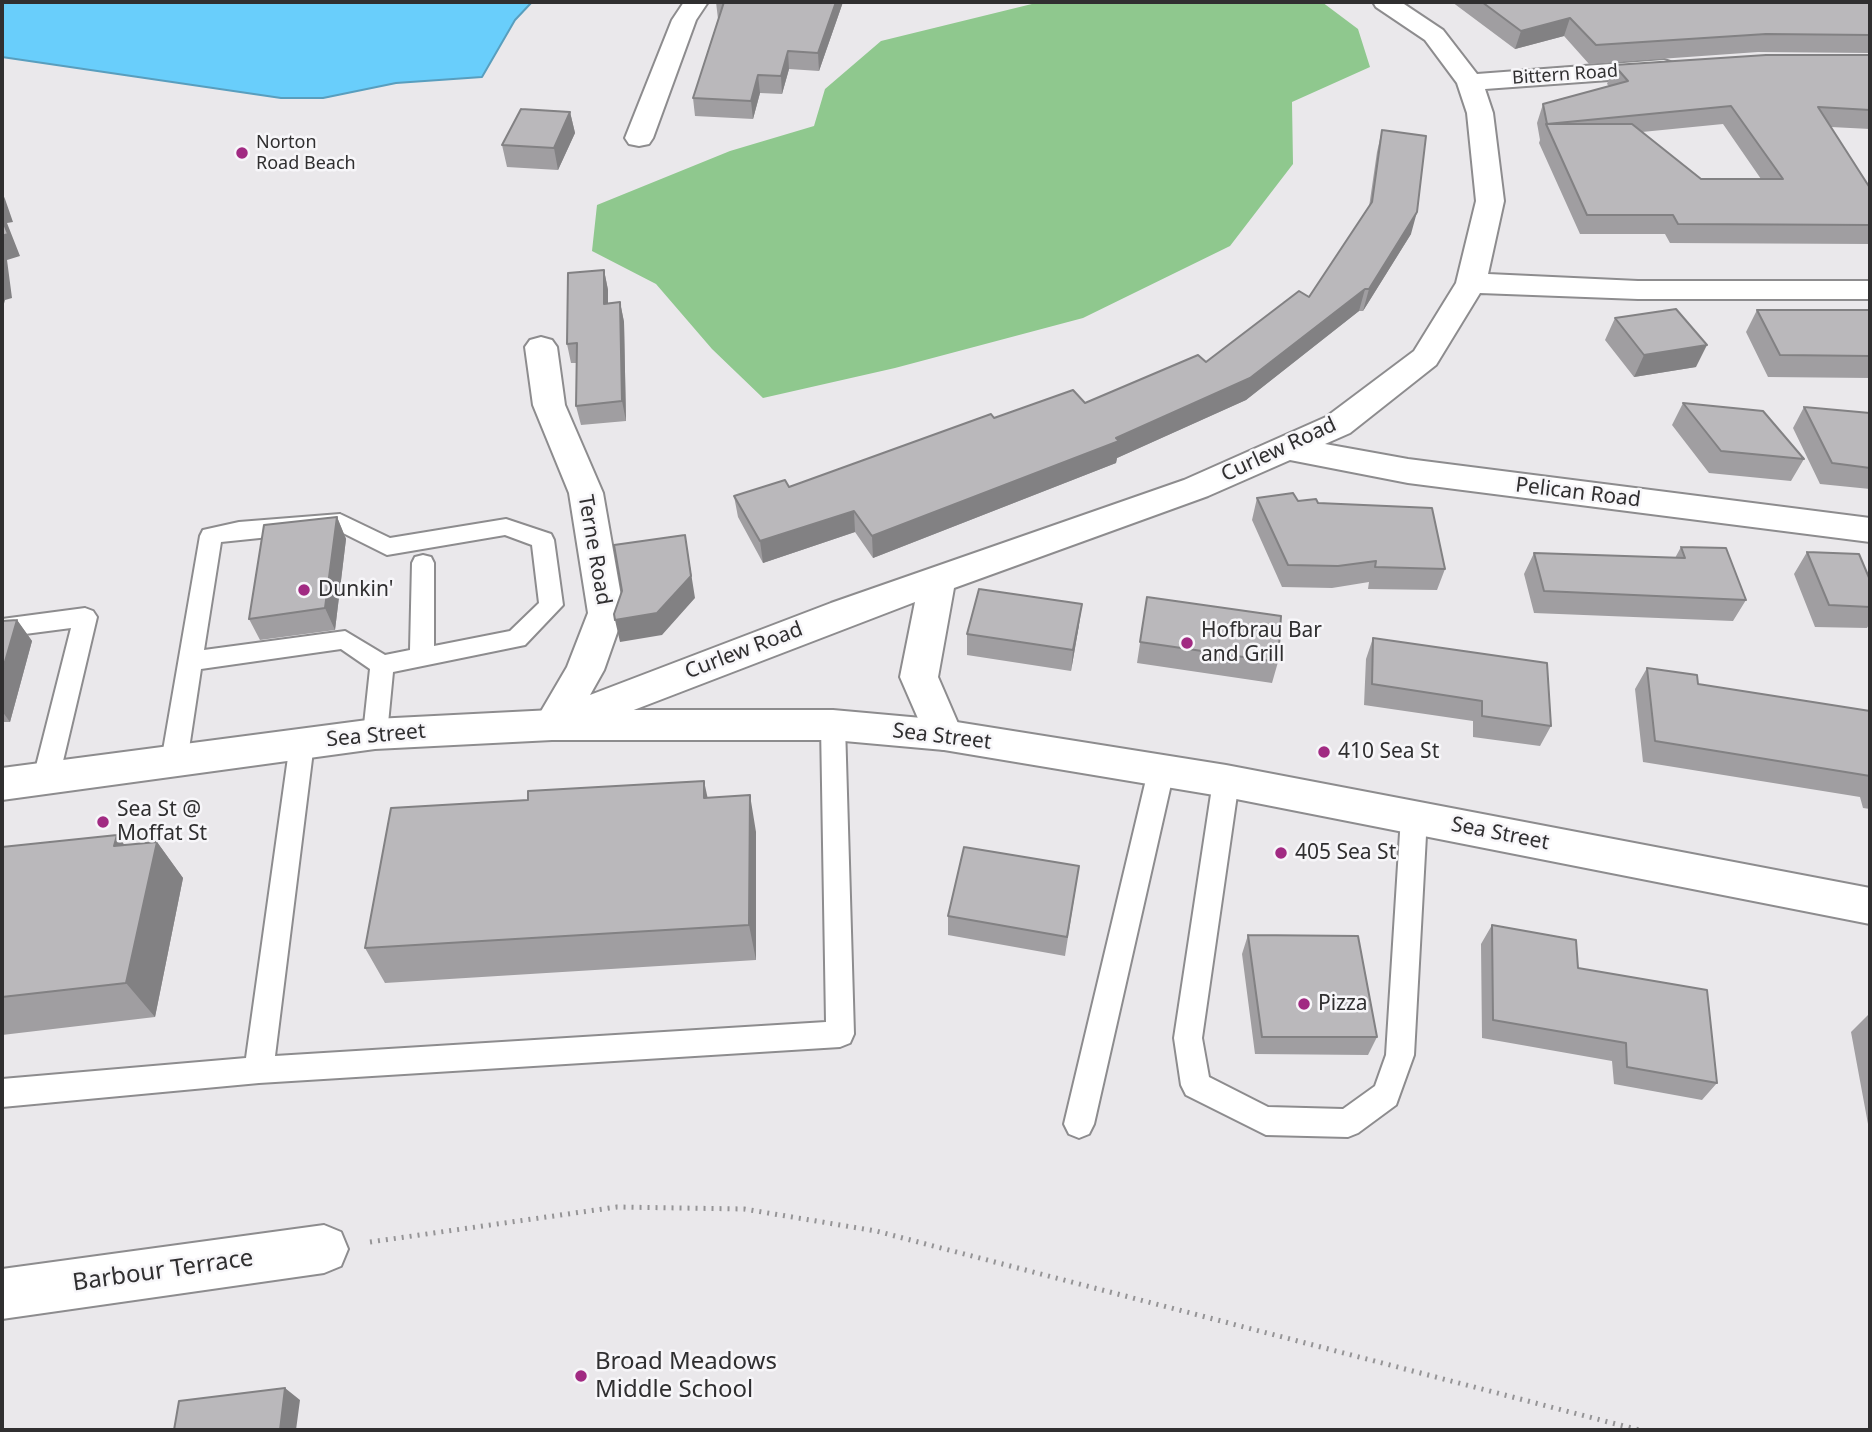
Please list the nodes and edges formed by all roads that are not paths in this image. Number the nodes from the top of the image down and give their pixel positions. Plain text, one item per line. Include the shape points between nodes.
1 (696, 2) edge
2 (1385, 2) edge
3 (1694, 66) edge
4 (1470, 82) junction
5 (639, 138) dead end
6 (1471, 283) junction
7 (1870, 290) edge
8 (542, 359) dead end
9 (1288, 447) junction
10 (1870, 530) edge
11 (424, 564) dead end
12 (937, 580) junction
13 (2, 628) edge
14 (422, 659) junction
15 (190, 661) junction
16 (382, 665) junction
17 (552, 725) junction
18 (833, 725) junction
19 (375, 734) junction
20 (944, 735) junction
21 (302, 743) junction
22 (174, 762) junction
23 (1161, 771) junction
24 (46, 779) junction
25 (1226, 781) junction
26 (2, 784) edge
27 (1414, 817) junction
28 (1870, 906) edge
29 (259, 1070) junction
30 (2, 1093) edge
31 (1079, 1124) dead end
32 (324, 1249) road end
33 (2, 1294) edge

1 - 5 street via 684,20
2 - 4 street via 1434,35
3 - 4 street, Bittern Road
4 - 6 street, Curlew Road via 1480,113 1490,201
6 - 7 street via 1638,290
6 - 9 street, Curlew Road via 1425,358 1338,425
8 - 17 street, Terne Road via 550,405 586,493 606,613 585,670
9 - 10 street, Pelican Road via 1408,471
9 - 12 street, Curlew Road via 1196,488
11 - 14 lane
12 - 17 street, Curlew Road
12 - 20 street via 919,677
13 - 24 lane via 85,617
14 - 15 lane via 517,639 551,605 543,540 506,527 387,547 340,522 239,530 211,537
14 - 16 lane
15 - 16 lane via 345,640
15 - 22 lane
16 - 19 lane
17 - 18 street, Sea Street
17 - 19 street, Sea Street
18 - 20 street, Sea Street
18 - 29 lane via 840,1034
19 - 21 street, Sea Street
20 - 23 street, Sea Street
21 - 22 street, Sea Street
21 - 29 lane
22 - 24 street, Sea Street
23 - 25 street, Sea Street
23 - 31 lane
24 - 26 street, Sea Street
25 - 27 street, Sea Street
25 - 27 lane via 1188,1038 1196,1085 1266,1121 1348,1123 1386,1095 1399,1055
27 - 28 street, Sea Street
29 - 30 lane
32 - 33 street, Barbour Terrace

